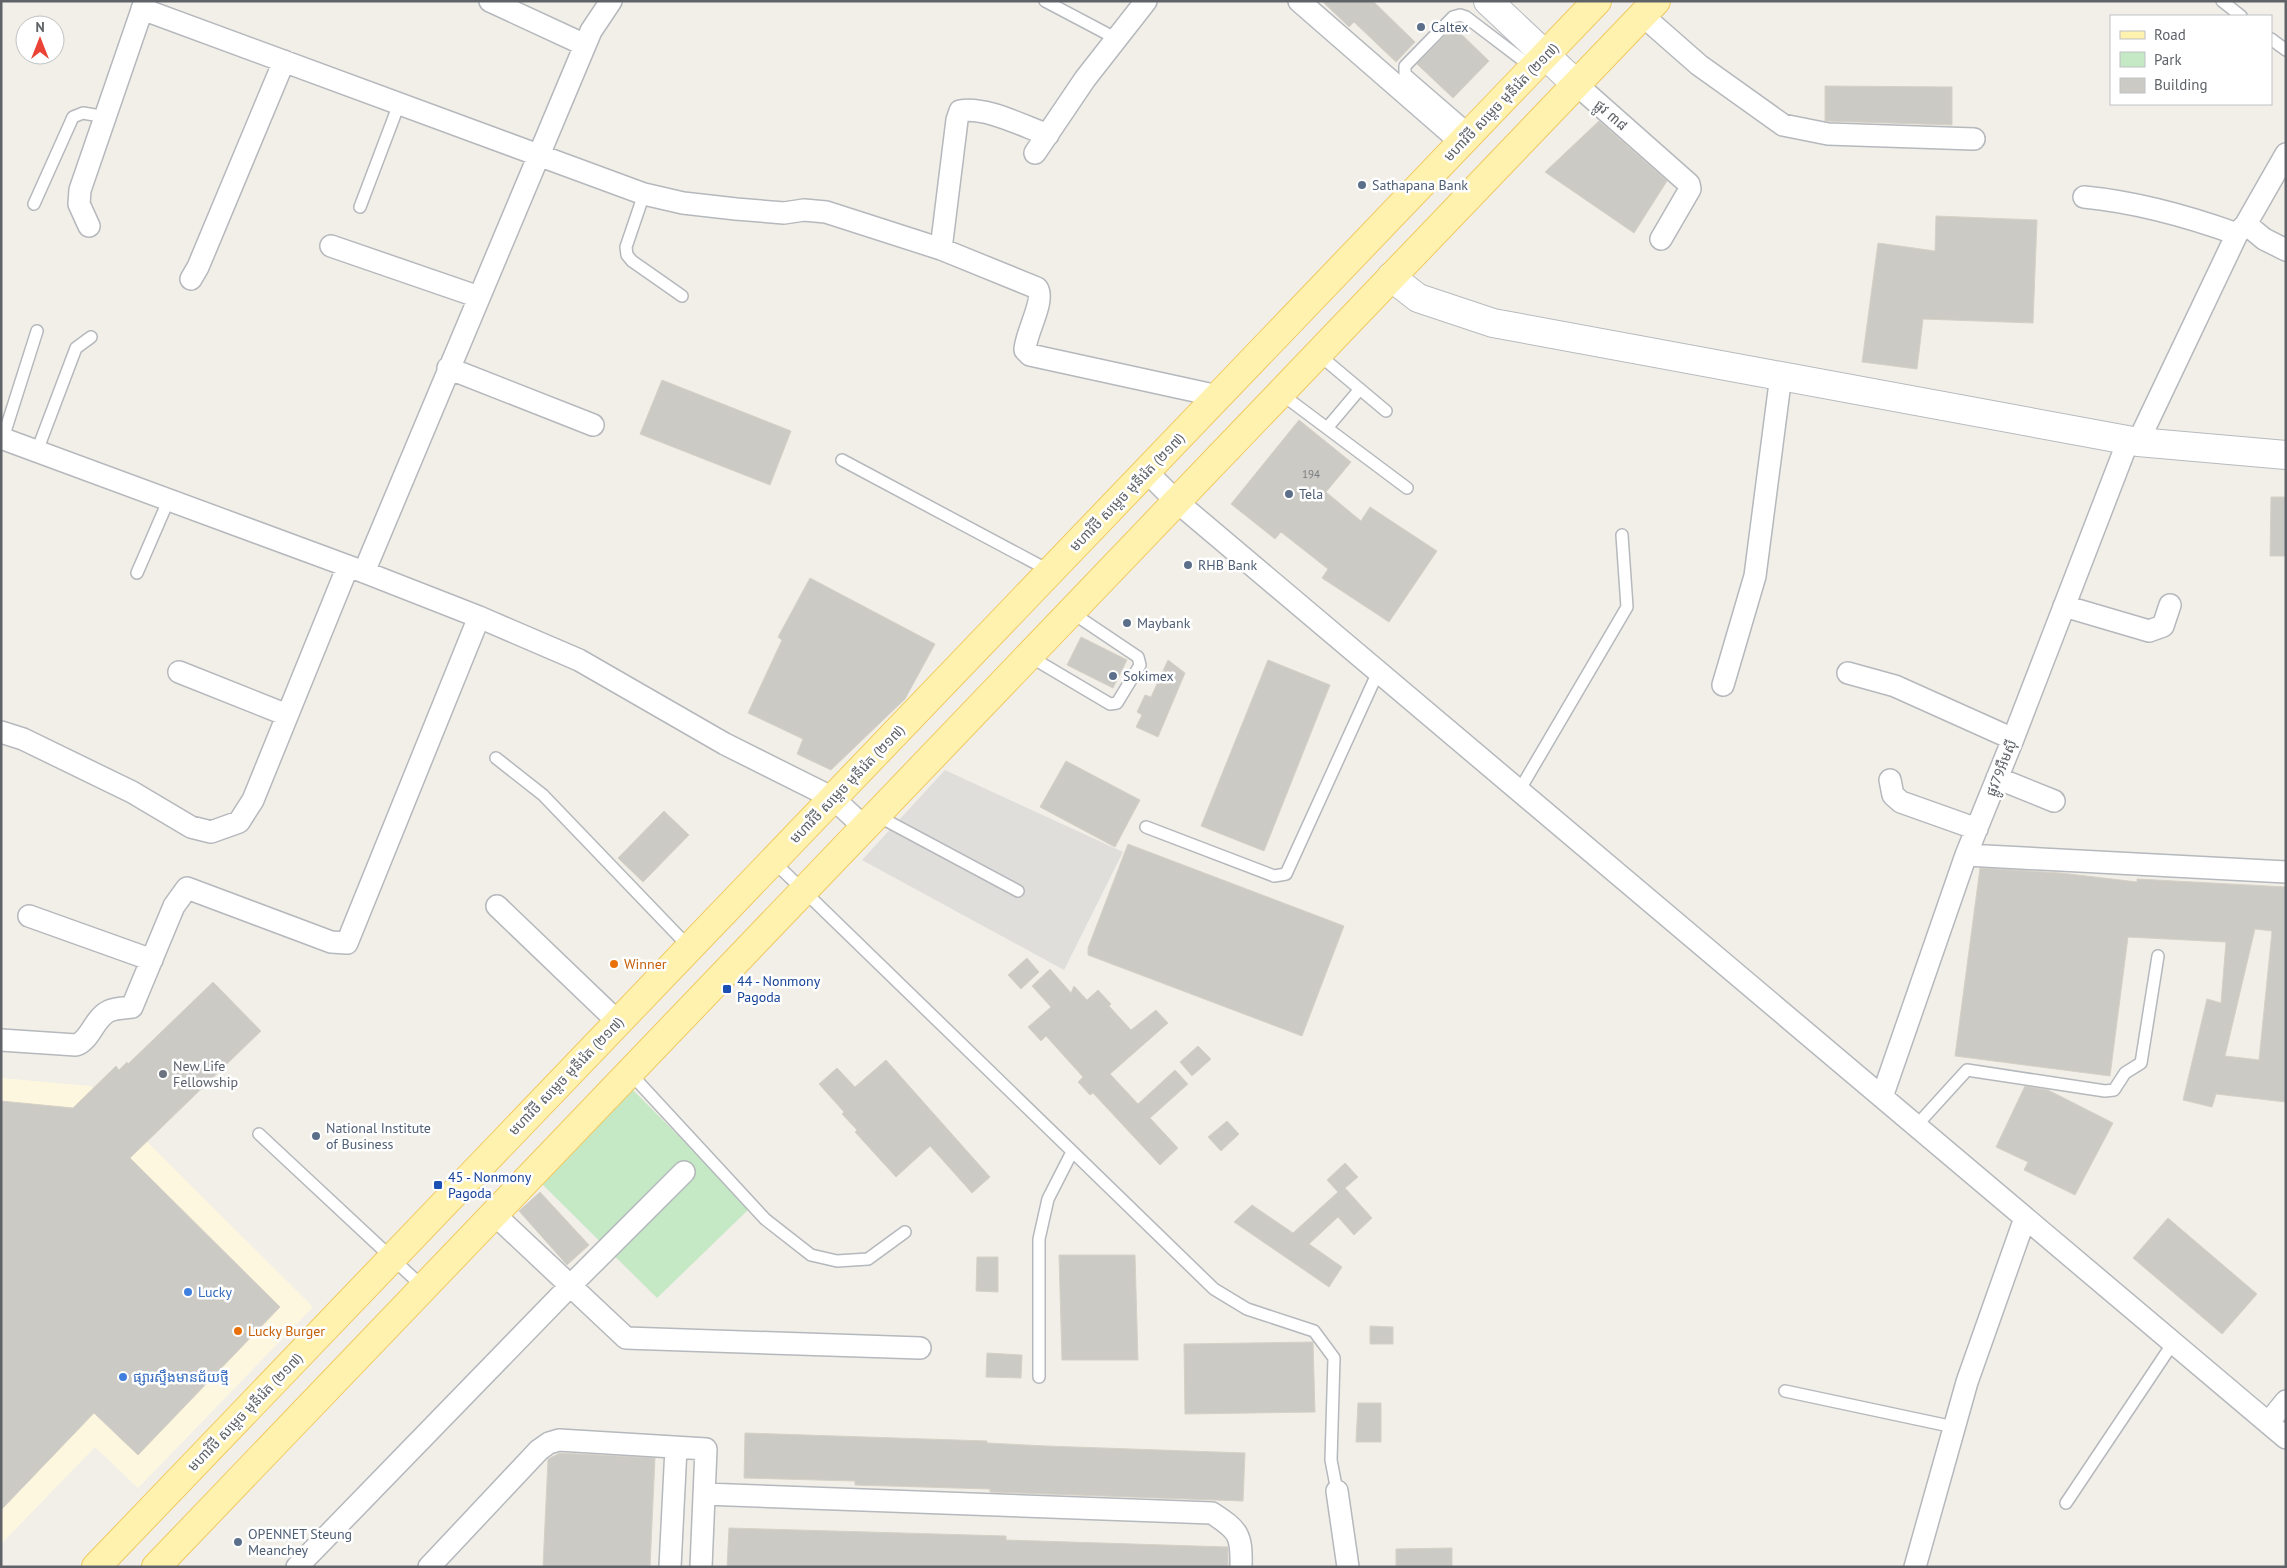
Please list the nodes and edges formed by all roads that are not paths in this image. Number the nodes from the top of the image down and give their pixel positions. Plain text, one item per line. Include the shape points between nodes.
1 (490, 1) edge
2 (611, 1) edge
3 (1045, 1) edge
4 (1146, 1) edge
5 (1299, 1) edge
6 (1488, 1) edge
7 (1597, 1) edge
8 (2222, 1) edge
9 (144, 5) edge
10 (1649, 8) edge
11 (2240, 15) edge
12 (1117, 39) junction
13 (2272, 40) edge
14 (585, 45) junction
15 (2286, 50) edge
16 (284, 61) junction
17 (1539, 62) junction
18 (1576, 84) junction
19 (399, 104) junction
20 (106, 116) junction
21 (1048, 135) junction
22 (1467, 137) junction
23 (1974, 138) dead end
24 (1035, 153) dead end
25 (2286, 154) edge
26 (540, 156) junction
27 (644, 194) junction
28 (2084, 197) dead end
29 (34, 204) dead end
30 (360, 207) dead end
31 (89, 226) dead end
32 (2242, 229) junction
33 (1661, 240) dead end
34 (331, 246) dead end
35 (941, 249) junction
36 (2286, 250) edge
37 (1391, 277) junction
38 (191, 279) dead end
39 (682, 296) dead end
40 (479, 297) junction
41 (37, 331) dead end
42 (91, 336) dead end
43 (1318, 354) junction
44 (448, 368) junction
45 (1781, 375) junction
46 (1360, 389) junction
47 (1280, 393) junction
48 (1218, 396) junction
49 (1386, 411) dead end
50 (593, 425) dead end
51 (1327, 428) junction
52 (2, 438) edge
53 (2133, 442) junction
54 (37, 451) junction
55 (2286, 455) edge
56 (842, 460) dead end
57 (1146, 471) junction
58 (1406, 488) dead end
59 (169, 499) junction
60 (1176, 501) junction
61 (1622, 535) dead end
62 (356, 569) junction
63 (1051, 571) junction
64 (137, 573) dead end
65 (2170, 605) dead end
66 (2064, 606) junction
67 (1071, 612) junction
68 (479, 617) junction
69 (1029, 656) junction
70 (179, 672) dead end
71 (1378, 672) junction
72 (1848, 672) dead end
73 (1723, 685) dead end
74 (288, 715) junction
75 (1, 732) edge
76 (2013, 739) junction
77 (496, 758) dead end
78 (1997, 778) junction
79 (1890, 780) dead end
80 (1520, 791) junction
81 (833, 798) junction
82 (2054, 802) dead end
83 (870, 821) junction
84 (1146, 827) dead end
85 (1976, 829) junction
86 (1966, 855) junction
87 (773, 861) junction
88 (2286, 872) edge
89 (1018, 890) dead end
90 (803, 892) junction
91 (496, 906) dead end
92 (30, 916) dead end
93 (690, 948) junction
94 (2158, 956) dead end
95 (152, 960) junction
96 (618, 1022) junction
97 (1, 1040) edge
98 (629, 1072) junction
99 (1882, 1097) junction
100 (1916, 1126) junction
101 (259, 1134) dead end
102 (1072, 1152) junction
103 (684, 1172) dead end
104 (494, 1214) junction
105 (2025, 1218) junction
106 (905, 1232) dead end
107 (392, 1258) junction
108 (570, 1286) junction
109 (423, 1287) junction
110 (2172, 1343) junction
111 (920, 1348) dead end
112 (1039, 1377) dead end
113 (1785, 1391) dead end
114 (2286, 1401) edge
115 (2268, 1423) junction
116 (1954, 1427) junction
117 (2286, 1438) edge
118 (676, 1448) junction
119 (1337, 1491) joint
120 (704, 1494) junction
121 (2066, 1503) dead end
122 (96, 1567) edge
123 (156, 1567) edge
124 (296, 1567) edge
125 (429, 1567) edge
126 (670, 1567) edge
127 (701, 1567) edge
128 (1240, 1567) edge
129 (1348, 1567) edge
130 (1915, 1567) edge

1 - 14 street
2 - 14 street
3 - 12 lane
4 - 12 street
5 - 22 street
6 - 17 street, ផ្លូវ ៣៨
7 - 17 main road, មហាវិថី សម្តេច មុនីរ៉េត (២១៧)
8 - 11 lane
9 - 16 street
9 - 20 street
10 - 18 main road
10 - 23 street via 1699,65 1783,124 1828,134
12 - 21 street
13 - 15 lane
14 - 26 street
16 - 19 street
16 - 38 street
17 - 18 street, ផ្លូវ ៣៨
17 - 22 main road, មហាវិថី សម្តេច មុនីរ៉េត (២១៧)
17 - 22 lane via 1466,17 1453,17 1406,66 1406,74
18 - 33 street, ផ្លូវ ៣៨ via 1689,184 1690,189
18 - 37 main road
19 - 26 street
19 - 30 lane
20 - 29 lane via 82,113 73,117
20 - 31 street via 79,200
21 - 24 street
21 - 35 street via 981,111 960,111
22 - 48 main road, មហាវិថី សម្តេច មុនីរ៉េត (២១៧)
25 - 32 street, ផ្លូវ79អឹមស៊ី
26 - 27 street
26 - 40 street
27 - 35 street via 683,203 736,209 826,212
27 - 39 lane via 626,247 627,255 632,262
28 - 32 street via 2113,200
32 - 36 street
32 - 53 street, ផ្លូវ79អឹមស៊ី
34 - 40 street
35 - 48 street via 1039,291 1040,301 1025,341 1024,350 1030,355
37 - 43 main road
37 - 45 street via 1418,298 1493,323
40 - 44 street
41 - 52 lane
42 - 54 lane via 76,348
43 - 46 lane
43 - 47 main road
44 - 50 street
44 - 62 street
45 - 53 street
45 - 73 street via 1755,576
46 - 49 lane
46 - 51 lane
47 - 51 lane
47 - 60 main road
48 - 57 main road, មហាវិថី សម្តេច មុនីរ៉េត (២១៧)
51 - 58 lane
52 - 54 street
53 - 55 street
53 - 66 street, ផ្លូវ79អឹមស៊ី
54 - 59 street
56 - 63 lane
57 - 60 street
57 - 63 main road, មហាវិថី សម្តេច មុនីរ៉េត (២១៧)
59 - 62 street
59 - 64 lane
60 - 67 main road
60 - 71 street
61 - 80 lane via 1627,607
62 - 68 street
62 - 74 street
63 - 81 main road, មហាវិថី សម្តេច មុនីរ៉េត (២១៧)
65 - 66 street via 2163,626 2150,631
66 - 76 street, ផ្លូវ79អឹមស៊ី
67 - 69 main road
67 - 69 lane via 1138,657 1140,665 1117,703 1110,704
68 - 81 street via 579,660 725,744
68 - 95 street via 347,943 331,942 187,888 174,906
69 - 83 main road
70 - 74 street
71 - 80 street
71 - 84 lane via 1286,874 1274,876
72 - 76 street via 1895,686
74 - 75 street via 248,808 238,822 211,832 191,827 132,792 23,739
76 - 78 street, ផ្លូវ79អឹមស៊ី
77 - 93 lane via 543,795
78 - 82 street
78 - 85 street, ផ្លូវ79អឹមស៊ី
79 - 85 street via 1893,795 1901,802
80 - 99 street
81 - 83 street
81 - 87 main road, មហាវិថី សម្តេច មុនីរ៉េត (២១៧)
83 - 89 lane
83 - 90 main road
85 - 86 street, ផ្លូវ79អឹមស៊ី
86 - 88 street
86 - 99 street, ផ្លូវ79អឹមស៊ី
87 - 90 lane
87 - 93 main road, មហាវិថី សម្តេច មុនីរ៉េត (២១៧)
90 - 98 main road
90 - 102 lane
91 - 96 street
92 - 95 street
93 - 96 main road, មហាវិថី សម្តេច មុនីរ៉េត (២១៧)
94 - 100 lane via 2141,1063 2125,1073 2114,1090 1966,1070
95 - 97 street via 132,1007 108,1011 80,1044
96 - 107 main road, មហាវិថី សម្តេច មុនីរ៉េត (២១៧)
98 - 104 main road
98 - 106 lane via 765,1219 811,1255 837,1261 868,1259
99 - 100 street
100 - 105 street
101 - 107 lane
102 - 112 lane via 1048,1199 1039,1239
102 - 119 lane via 1214,1289 1247,1309 1314,1331 1334,1358 1331,1460
103 - 108 street
104 - 108 street
104 - 109 main road
105 - 110 street
105 - 116 street via 1976,1354
107 - 109 lane
107 - 122 main road, មហាវិថី សម្តេច មុនីរ៉េត (២១៧)
108 - 111 street via 626,1338
108 - 124 street
109 - 123 main road
110 - 115 street
110 - 121 lane
113 - 116 lane
114 - 115 street
115 - 117 street
116 - 130 street
118 - 120 street via 706,1449
118 - 125 street via 559,1440 549,1443 538,1450
118 - 126 street
119 - 129 street
120 - 127 street
120 - 128 street via 1212,1513 1234,1528 1241,1549

